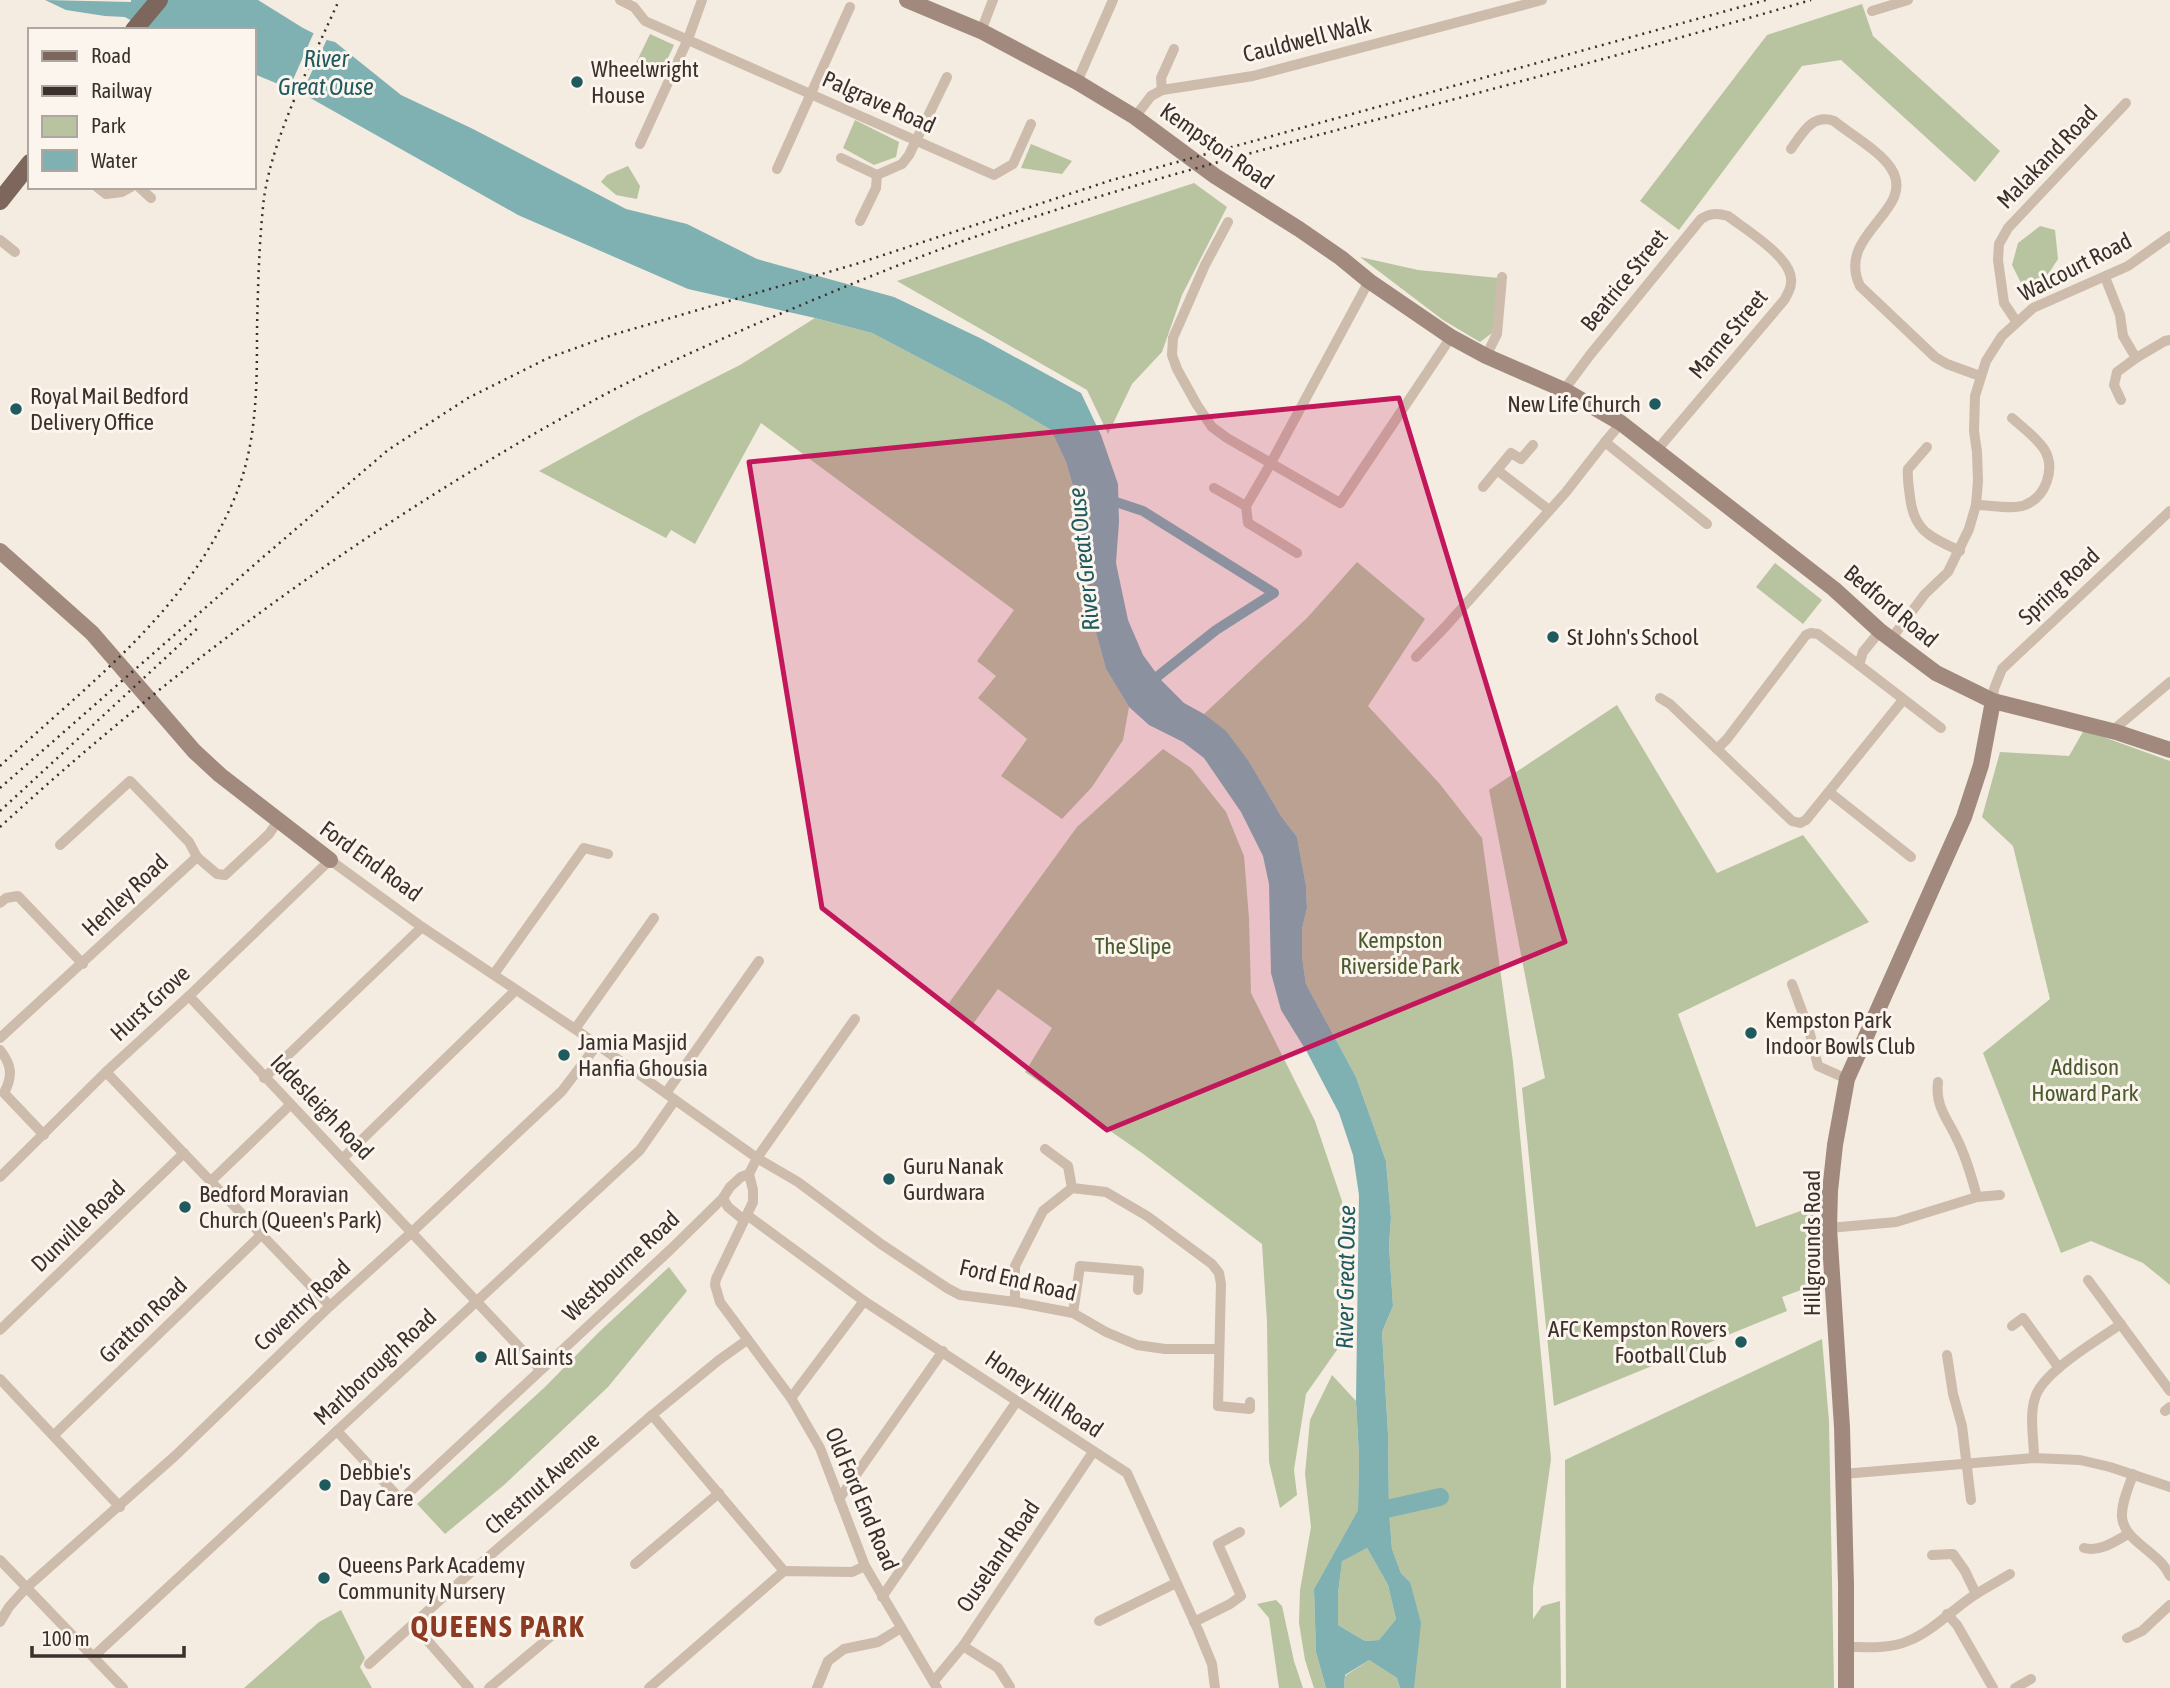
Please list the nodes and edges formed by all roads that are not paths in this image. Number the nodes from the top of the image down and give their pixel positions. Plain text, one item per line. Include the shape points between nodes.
1 (159, 0) edge
2 (620, 0) edge
3 (702, 0) edge
4 (907, 0) edge
5 (993, 0) edge
6 (1112, 0) edge
7 (1542, 0) edge
8 (1908, 0) edge
9 (850, 7) dead end
10 (1872, 11) dead end
11 (136, 28) edge
12 (981, 31) junction
13 (688, 39) junction
14 (1174, 49) dead end
15 (947, 77) dead end
16 (1077, 82) junction
17 (1162, 90) junction
18 (809, 93) junction
19 (2126, 103) dead end
20 (1135, 117) junction
21 (1031, 124) dead end
22 (1802, 134) junction
23 (1812, 141) dead end
24 (917, 142) junction
25 (640, 144) dead end
26 (1791, 149) dead end
27 (841, 158) dead end
28 (28, 166) edge
29 (777, 169) dead end
30 (877, 175) junction
31 (100, 189) edge
32 (127, 189) edge
33 (141, 189) edge
34 (151, 198) dead end
35 (0, 201) edge
36 (1728, 216) joint
37 (860, 221) dead end
38 (1228, 222) dead end
39 (2170, 236) edge
40 (0, 240) edge
41 (15, 252) dead end
42 (1502, 277) dead end
43 (2105, 277) junction
44 (1369, 281) junction
45 (2016, 321) junction
46 (1451, 337) junction
47 (2170, 340) edge
48 (1486, 356) junction
49 (2136, 358) junction
50 (1980, 376) junction
51 (1563, 390) junction
52 (2120, 400) dead end
53 (2012, 418) dead end
54 (1620, 423) junction
55 (1605, 442) junction
56 (1533, 444) dead end
57 (1927, 447) dead end
58 (1657, 450) junction
59 (1271, 463) junction
60 (1496, 470) junction
61 (1483, 487) dead end
62 (1214, 488) dead end
63 (1976, 505) junction
64 (1246, 506) junction
65 (1549, 510) junction
66 (2170, 511) edge
67 (1707, 524) dead end
68 (0, 551) edge
69 (1959, 551) junction
70 (1297, 553) dead end
71 (1885, 635) junction
72 (1416, 657) dead end
73 (1859, 665) junction
74 (2170, 682) edge
75 (1677, 693) dead end
76 (1903, 700) junction
77 (1993, 701) junction
78 (1941, 728) dead end
79 (2116, 732) junction
80 (1717, 749) junction
81 (2170, 750) edge
82 (1829, 792) junction
83 (278, 821) junction
84 (60, 845) dead end
85 (608, 854) dead end
86 (197, 857) junction
87 (1911, 857) dead end
88 (330, 860) junction
89 (0, 903) edge
90 (654, 918) dead end
91 (422, 927) junction
92 (759, 961) dead end
93 (83, 964) junction
94 (494, 974) junction
95 (1792, 984) dead end
96 (516, 990) junction
97 (189, 996) junction
98 (855, 1019) dead end
99 (575, 1029) junction
100 (0, 1038) edge
101 (597, 1045) junction
102 (0, 1051) edge
103 (106, 1072) junction
104 (264, 1077) junction
105 (1847, 1079) junction
106 (1938, 1082) dead end
107 (666, 1093) junction
108 (2, 1094) edge
109 (676, 1100) junction
110 (290, 1105) junction
111 (44, 1135) junction
112 (1045, 1149) dead end
113 (184, 1153) junction
114 (343, 1158) junction
115 (757, 1158) junction
116 (750, 1174) junction
117 (0, 1177) edge
118 (211, 1181) junction
119 (1072, 1188) junction
120 (2000, 1195) dead end
121 (1977, 1197) junction
122 (723, 1198) junction
123 (745, 1218) junction
124 (1829, 1228) junction
125 (412, 1232) junction
126 (261, 1235) junction
127 (2088, 1280) dead end
128 (1138, 1290) dead end
129 (476, 1301) junction
130 (864, 1301) junction
131 (1015, 1302) junction
132 (330, 1307) junction
133 (1073, 1313) junction
134 (2121, 1324) junction
135 (2012, 1326) dead end
136 (0, 1330) edge
137 (747, 1340) junction
138 (1219, 1349) junction
139 (943, 1350) junction
140 (1947, 1355) dead end
141 (2059, 1368) junction
142 (540, 1369) junction
143 (0, 1379) edge
144 (2170, 1391) edge
145 (791, 1398) junction
146 (1017, 1401) junction
147 (1250, 1402) dead end
148 (652, 1415) junction
149 (337, 1431) junction
150 (54, 1435) junction
151 (1093, 1452) junction
152 (2034, 1458) junction
153 (1968, 1463) junction
154 (1843, 1474) junction
155 (2133, 1474) junction
156 (2170, 1487) edge
157 (719, 1493) junction
158 (839, 1499) junction
159 (1971, 1500) dead end
160 (120, 1507) junction
161 (1240, 1532) dead end
162 (2128, 1534) junction
163 (2090, 1552) dead end
164 (1931, 1555) dead end
165 (0, 1560) edge
166 (635, 1564) dead end
167 (865, 1566) junction
168 (784, 1570) junction
169 (2010, 1574) dead end
170 (2170, 1576) edge
171 (1176, 1583) junction
172 (26, 1588) junction
173 (1976, 1594) junction
174 (883, 1597) junction
175 (2170, 1605) edge
176 (1947, 1614) junction
177 (1099, 1621) dead end
178 (0, 1622) edge
179 (1194, 1622) junction
180 (413, 1624) junction
181 (562, 1627) dead end
182 (901, 1628) junction
183 (2127, 1638) dead end
184 (963, 1646) junction
185 (1847, 1647) junction
186 (94, 1657) junction
187 (369, 1664) dead end
188 (2031, 1679) dead end
189 (935, 1685) edge
190 (1012, 1686) edge
191 (119, 1687) edge
192 (469, 1688) edge
193 (489, 1688) edge
194 (649, 1688) edge
195 (817, 1688) edge
196 (1215, 1688) edge
197 (1846, 1688) edge
198 (1993, 1688) edge
199 (2015, 1688) edge

1 - 11 main road
2 - 13 street, Palgrave Road via 634,7 645,21
3 - 13 street
4 - 12 main road, Kempston Road
5 - 12 street
6 - 16 street
7 - 17 street, Cauldwell Walk via 1253,76
8 - 10 street
9 - 18 street
12 - 16 main road, Kempston Road
13 - 18 street, Palgrave Road
13 - 25 street
14 - 17 street via 1161,78
15 - 24 street
16 - 20 main road, Kempston Road
17 - 20 street via 1151,96
18 - 24 street, Palgrave Road
18 - 29 street
19 - 45 street, Malakand Road via 2008,228 1999,244 2004,303
20 - 44 main road, Kempston Road
21 - 24 street, Palgrave Road via 1013,164 993,175
22 - 23 street
22 - 26 street
22 - 50 street via 1818,120 1834,121 1891,168 1894,198 1857,251 1854,274 1860,286 1935,356
24 - 30 street via 902,164
27 - 30 street
28 - 35 main road
30 - 37 street via 876,188
31 - 32 street via 106,194
33 - 34 street
36 - 51 street, Beatrice Street via 1719,213 1701,219
36 - 58 street, Marne Street via 1786,263 1791,285 1785,299
38 - 59 street via 1173,338 1172,355 1212,427
39 - 43 street, Walcourt Road
40 - 41 street
42 - 48 street via 1497,334
43 - 45 street, Walcourt Road via 2042,304
43 - 49 street via 2123,336
44 - 46 main road, Kempston Road
44 - 59 street
45 - 50 street, Walcourt Road
46 - 48 main road, Kempston Road
46 - 59 street via 1339,503
47 - 49 street
48 - 51 main road, Bedford Road
49 - 52 street via 2108,385
50 - 63 street, Walcourt Road via 1973,414
51 - 54 main road, Bedford Road
53 - 63 street via 2046,452 2049,476 2045,488 2036,499 2014,508
54 - 55 street
54 - 58 main road, Bedford Road
55 - 65 street
55 - 67 street
56 - 60 street via 1521,459 1511,453
57 - 69 street via 1921,461 1908,469 1911,512 1924,532
58 - 71 main road, Bedford Road via 1834,589
59 - 64 street
60 - 61 street
60 - 65 street
62 - 64 street
63 - 69 street, Walcourt Road
64 - 70 street via 1248,523
65 - 72 street
66 - 77 street, Spring Road via 2002,669
68 - 83 main road, Ford End Road via 92,633 194,751
69 - 71 street, Walcourt Road via 1948,572
71 - 73 street, Walcourt Road via 1863,652
71 - 77 main road, Bedford Road via 1936,673
73 - 76 street
73 - 80 street via 1818,634 1806,635
74 - 79 street
75 - 80 street via 1665,701
76 - 78 street
76 - 82 street
77 - 79 main road, Bedford Road
77 - 105 main road, Hillgrounds Road via 1981,765 1964,817
79 - 81 main road, Bedford Road
80 - 82 street via 1792,821 1806,820
82 - 87 street
83 - 86 street, Henley Road via 225,875
83 - 88 main road, Ford End Road
84 - 86 street via 130,781 189,842
85 - 94 street via 584,848
86 - 93 street, Henley Road
88 - 91 street, Ford End Road
88 - 97 street, Hurst Grove
89 - 93 street via 18,896
90 - 99 street
91 - 94 street, Ford End Road
91 - 104 street
92 - 107 street
93 - 100 street, Henley Road
94 - 96 street, Ford End Road
95 - 105 street via 1818,1066
96 - 99 street, Ford End Road
96 - 114 street
97 - 103 street, Hurst Grove
97 - 104 street, Iddesleigh Road
98 - 115 street
99 - 101 street, Ford End Road
101 - 107 street, Ford End Road
101 - 125 street, Coventry Road via 562,1091
102 - 108 street via 10,1063 11,1080
103 - 111 street, Hurst Grove
103 - 113 street
104 - 110 street, Iddesleigh Road
105 - 124 main road, Hillgrounds Road
106 - 121 street via 1938,1101 1957,1138
107 - 109 street, Ford End Road
108 - 111 street
109 - 115 street, Ford End Road
109 - 129 street, Marlborough Road via 640,1150
110 - 114 street, Iddesleigh Road
110 - 118 street
111 - 117 street, Hurst Grove
112 - 119 street via 1068,1166
113 - 118 street
113 - 136 street, Dunville Road
114 - 125 street, Iddesleigh Road
115 - 116 street
115 - 131 street, Ford End Road via 798,1182 947,1289
116 - 122 street via 741,1177
116 - 123 street, Old Ford End Road via 753,1202
118 - 126 street
119 - 131 street via 1043,1211 1015,1266
119 - 138 street via 1106,1192 1212,1264 1221,1284
120 - 121 street
121 - 124 street via 1896,1222
122 - 123 street
122 - 142 street, Westbourne Road
123 - 130 street, Honey Hill Road
123 - 137 street, Old Ford End Road via 715,1285 720,1302
124 - 154 main road, Hillgrounds Road
125 - 129 street, Iddesleigh Road
125 - 132 street, Coventry Road
126 - 132 street
126 - 150 street, Gratton Road
127 - 134 street
128 - 133 street via 1139,1271 1080,1266
129 - 142 street, Iddesleigh Road
129 - 149 street, Marlborough Road
130 - 139 street, Honey Hill Road
130 - 145 street
131 - 133 street, Ford End Road
132 - 160 street, Coventry Road
133 - 138 street, Ford End Road via 1137,1345
134 - 141 street
134 - 144 street
135 - 141 street via 2023,1318
137 - 145 street, Old Ford End Road
137 - 148 street, Chestnut Avenue
138 - 147 street via 1218,1406 1250,1409
139 - 146 street, Honey Hill Road
139 - 158 street
140 - 153 street
141 - 152 street via 2040,1385 2035,1398
142 - 149 street, Westbourne Road via 401,1500
143 - 150 street
145 - 158 street, Old Ford End Road via 820,1448
146 - 151 street, Honey Hill Road
146 - 174 street
148 - 157 street
148 - 180 street, Chestnut Avenue
149 - 186 street, Marlborough Road
150 - 160 street
151 - 171 street, Honey Hill Road via 1127,1473
151 - 184 street, Ouseland Road
152 - 153 street
152 - 155 street via 2080,1460
153 - 154 street
153 - 159 street
154 - 185 main road, Hillgrounds Road
155 - 156 street
155 - 162 street via 2122,1515
157 - 166 street
157 - 168 street
158 - 167 street, Old Ford End Road
160 - 172 street, Coventry Road
161 - 179 street via 1218,1544 1241,1596
162 - 163 street
162 - 170 street via 2152,1553
164 - 173 street via 1953,1554
165 - 172 street
167 - 168 street via 852,1572
167 - 174 street, Old Ford End Road
168 - 194 street
169 - 173 street
171 - 177 street
171 - 179 street, Honey Hill Road
172 - 178 street, Coventry Road
172 - 186 street
173 - 176 street
174 - 182 street, Old Ford End Road
175 - 183 street via 2143,1635
176 - 185 street via 1909,1641
176 - 198 street
179 - 196 street, Honey Hill Road via 1212,1664
180 - 187 street, Chestnut Avenue
180 - 192 street
181 - 193 street
182 - 189 street, Old Ford End Road
182 - 195 street via 877,1642 844,1649 828,1661
184 - 189 street, Ouseland Road
184 - 190 street via 998,1668
185 - 197 main road, Hillgrounds Road
186 - 191 street
188 - 199 street

